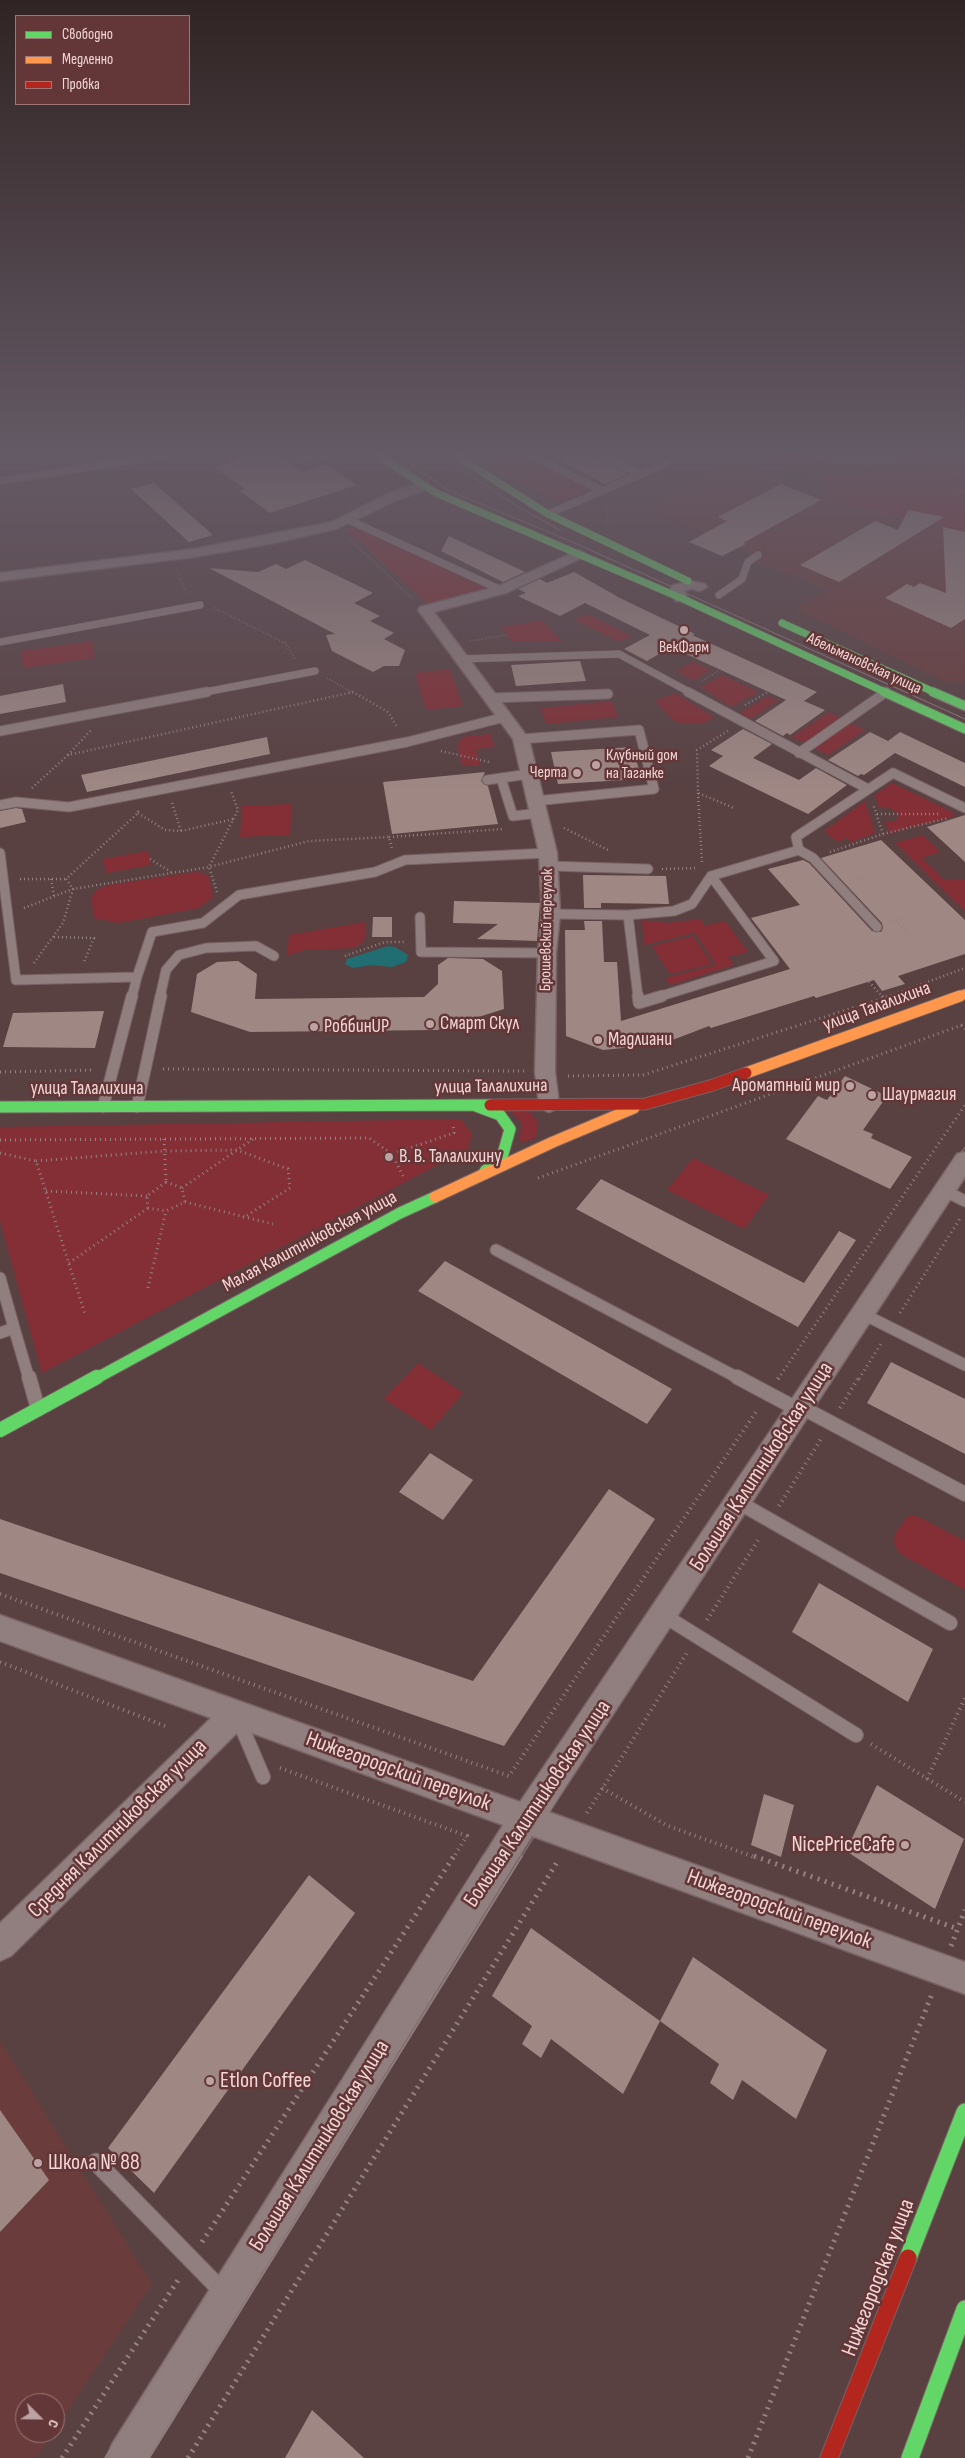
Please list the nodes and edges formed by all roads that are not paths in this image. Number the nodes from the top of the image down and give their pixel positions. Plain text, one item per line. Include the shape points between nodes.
1 (100, 565) edge
2 (446, 565) edge
3 (556, 565) edge
4 (604, 565) edge
5 (654, 565) edge
6 (747, 565) edge
7 (0, 577) edge
8 (700, 587) junction
9 (501, 590) junction
10 (724, 597) joint
11 (681, 598) junction
12 (200, 605) dead end
13 (774, 620) dead end
14 (0, 642) edge
15 (464, 650) junction
16 (315, 671) road end
17 (886, 692) junction
18 (608, 694) dead end
19 (491, 698) junction
20 (965, 706) edge
21 (505, 717) junction
22 (963, 725) edge
23 (0, 731) edge
24 (520, 739) junction
25 (799, 753) junction
26 (529, 773) junction
27 (501, 778) junction
28 (486, 780) dead end
29 (868, 789) junction
30 (0, 805) edge
31 (965, 808) edge
32 (538, 814) junction
33 (799, 850) junction
34 (0, 853) edge
35 (548, 860) junction
36 (648, 869) road end
37 (711, 876) junction
38 (551, 914) junction
39 (628, 915) junction
40 (420, 917) dead end
41 (877, 927) dead end
42 (546, 953) junction
43 (274, 956) dead end
44 (138, 977) junction
45 (965, 994) edge
46 (645, 1104) junction
47 (474, 1105) junction
48 (0, 1107) edge
49 (103, 1107) junction
50 (137, 1107) junction
51 (555, 1116) junction
52 (553, 1142) junction
53 (965, 1160) edge
54 (477, 1178) junction
55 (955, 1196) edge
56 (496, 1250) dead end
57 (0, 1278) edge
58 (863, 1314) junction
59 (14, 1328) junction
60 (0, 1333) edge
61 (965, 1365) edge
62 (38, 1409) junction
63 (800, 1409) junction
64 (0, 1430) edge
65 (965, 1494) edge
66 (738, 1502) junction
67 (663, 1616) junction
68 (950, 1623) dead end
69 (0, 1628) edge
70 (236, 1714) junction
71 (856, 1734) road end
72 (263, 1778) dead end
73 (526, 1818) junction
74 (0, 1945) edge
75 (954, 1973) edge
76 (965, 2112) edge
77 (96, 2162) dead end
78 (227, 2296) junction
79 (965, 2308) edge
80 (126, 2458) edge
81 (829, 2458) edge
82 (910, 2458) edge

1 - 7 street
2 - 9 lane
3 - 9 street
4 - 11 main road, Абельмановская улица
5 - 8 main road
6 - 10 lane via 742,579
8 - 10 main road
8 - 11 street via 686,585 678,588 676,592
9 - 15 street, Брошевский переулок via 425,610
11 - 17 main road, Абельмановская улица
12 - 14 lane
13 - 20 main road, Абельмановская улица
15 - 19 street, Брошевский переулок
15 - 25 lane via 619,654
16 - 23 lane
17 - 22 main road, Абельмановская улица
17 - 25 lane
18 - 19 lane
19 - 21 street, Брошевский переулок
21 - 24 street, Брошевский переулок
21 - 30 lane via 407,742 69,807 16,802
24 - 26 street, Брошевский переулок
24 - 32 lane via 639,730 654,789
25 - 29 lane
26 - 27 lane
26 - 32 street, Брошевский переулок
27 - 28 lane
27 - 32 lane via 513,816
29 - 31 lane via 893,773
29 - 33 lane via 796,837
32 - 35 street, Брошевский переулок
33 - 37 lane
33 - 41 lane via 813,858
34 - 44 lane via 16,980
35 - 36 lane
35 - 38 street, Брошевский переулок
35 - 44 lane via 405,860 375,872 239,895 203,923 152,932
37 - 39 lane via 692,904 674,911
37 - 39 lane via 774,961 639,1003
38 - 39 lane
38 - 42 street, Брошевский переулок
40 - 42 lane via 421,952
42 - 51 street, Брошевский переулок via 545,1072
43 - 50 lane via 256,946 206,948 179,955 166,970
44 - 49 lane
45 - 46 main road, улица Талалихина via 713,1085
46 - 51 main road, улица Талалихина
46 - 52 main road, Малая Калитниковская улица
47 - 50 main road, улица Талалихина
47 - 51 main road, улица Талалихина
47 - 54 main road via 500,1115 510,1129 503,1154
48 - 49 main road, улица Талалихина
49 - 50 main road, улица Талалихина
51 - 52 main road
52 - 54 main road, Малая Калитниковская улица
53 - 55 street, Большая Калитниковская улица
54 - 62 main road, Малая Калитниковская улица via 400,1213
55 - 58 street, Большая Калитниковская улица
56 - 63 lane
57 - 59 lane
58 - 61 lane
58 - 63 street, Большая Калитниковская улица
59 - 60 lane
59 - 62 lane
62 - 64 main road, Малая Калитниковская улица
63 - 65 lane
63 - 66 street, Большая Калитниковская улица
66 - 67 street, Большая Калитниковская улица
66 - 68 lane
67 - 71 lane
67 - 73 street, Большая Калитниковская улица
69 - 70 street, Нижегородский переулок
70 - 72 lane
70 - 73 street, Нижегородский переулок
70 - 74 street, Средняя Калитниковская улица
73 - 75 street, Нижегородский переулок
73 - 78 street, Большая Калитниковская улица
76 - 81 main road, Нижегородская улица
77 - 78 lane
78 - 80 street, Большая Калитниковская улица
79 - 82 main road

